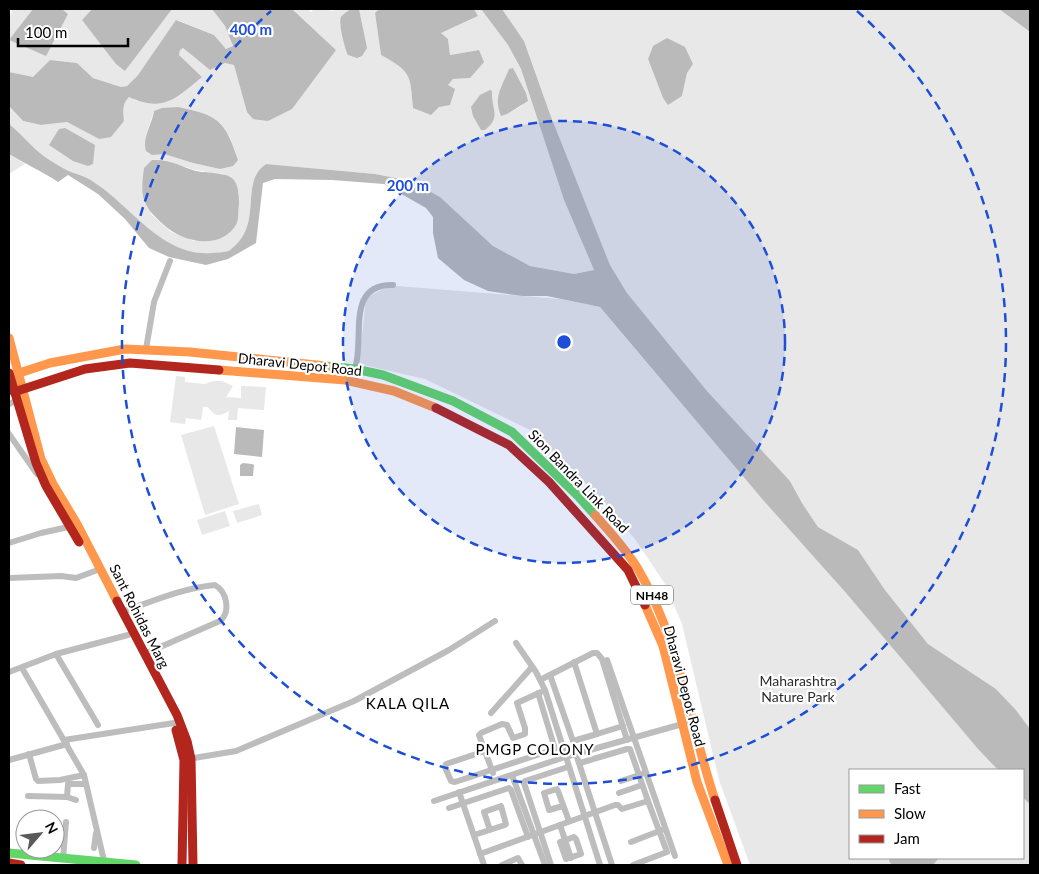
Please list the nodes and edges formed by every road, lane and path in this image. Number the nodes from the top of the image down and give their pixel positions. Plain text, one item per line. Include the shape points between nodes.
1 (170, 261) dead end
2 (393, 285) dead end
3 (9, 338) edge
4 (146, 349) junction
5 (206, 354) junction
6 (239, 358) junction
7 (205, 368) junction
8 (354, 369) junction
9 (237, 371) junction
10 (19, 373) junction
11 (9, 374) edge
12 (23, 389) junction
13 (14, 392) junction
14 (13, 403) edge
15 (10, 439) edge
16 (46, 486) junction
17 (74, 525) junction
18 (9, 543) edge
19 (94, 566) junction
20 (9, 578) edge
21 (122, 612) junction
22 (495, 621) dead end
23 (128, 635) junction
24 (516, 643) dead end
25 (56, 654) junction
26 (144, 654) junction
27 (607, 660) dead end
28 (574, 662) junction
29 (532, 667) junction
30 (22, 668) junction
31 (9, 672) edge
32 (550, 674) junction
33 (155, 680) junction
34 (540, 680) junction
35 (541, 692) junction
36 (491, 713) dead end
37 (692, 721) junction
38 (174, 723) junction
39 (681, 724) junction
40 (98, 725) dead end
41 (623, 726) junction
42 (597, 734) junction
43 (634, 737) junction
44 (627, 740) junction
45 (66, 742) junction
46 (485, 751) junction
47 (29, 754) junction
48 (576, 754) junction
49 (565, 757) junction
50 (187, 759) junction
51 (9, 760) edge
52 (580, 763) junction
53 (568, 767) junction
54 (492, 771) junction
55 (642, 774) junction
56 (84, 775) junction
57 (512, 775) junction
58 (496, 780) junction
59 (621, 781) dead end
60 (86, 784) junction
61 (642, 784) junction
62 (459, 792) junction
63 (619, 793) dead end
64 (28, 796) dead end
65 (520, 796) junction
66 (67, 797) junction
67 (76, 800) dead end
68 (434, 801) dead end
69 (648, 801) junction
70 (463, 804) junction
71 (563, 806) dead end
72 (450, 808) dead end
73 (595, 812) junction
74 (584, 815) junction
75 (568, 821) junction
76 (67, 823) dead end
77 (560, 824) junction
78 (490, 830) dead end
79 (662, 830) junction
80 (534, 834) junction
81 (474, 835) junction
82 (97, 836) junction
83 (565, 840) junction
84 (630, 842) dead end
85 (541, 846) junction
86 (65, 847) edge
87 (94, 848) dead end
88 (480, 854) junction
89 (675, 856) dead end
90 (64, 859) edge
91 (9, 863) edge
92 (105, 864) edge
93 (21, 865) edge
94 (136, 865) edge
95 (182, 865) edge
96 (193, 865) edge
97 (484, 865) edge
98 (502, 865) edge
99 (522, 865) edge
100 (545, 865) edge
101 (551, 865) edge
102 (598, 865) edge
103 (612, 865) edge
104 (633, 865) edge
105 (728, 865) edge
106 (737, 865) edge

1 - 4 street via 154,302
2 - 8 street via 375,287 364,297 358,361
3 - 10 main road
4 - 5 main road, Sion Bandra Link Road
4 - 10 main road, Sion Bandra Link Road via 91,355
5 - 6 main road, Sion Bandra Link Road
5 - 7 main road
6 - 8 main road, Sion Bandra Link Road
6 - 9 main road
7 - 9 main road, Dharavi Depot Road
7 - 12 main road, Dharavi Depot Road via 118,364 85,370
8 - 37 main road, Sion Bandra Link Road / NH48 via 383,375 453,401 512,432 578,496 638,568 672,641
9 - 39 main road, Dharavi Depot Road via 345,380 394,391 448,413 509,445 549,482 628,570 647,605 663,646
10 - 11 main road, Sion Bandra Link Road
10 - 12 main road, Sant Rohidas Marg
11 - 13 main road
12 - 13 main road, Dharavi Depot Road
12 - 17 main road, Sant Rohidas Marg via 41,459
13 - 14 main road, Sant Rohidas Marg
14 - 16 main road, Sant Rohidas Marg
15 - 16 street
16 - 17 main road, Sant Rohidas Marg
17 - 18 street
17 - 19 main road, Sant Rohidas Marg
19 - 20 street via 76,578
19 - 21 main road, Sant Rohidas Marg
19 - 23 main road, Sant Rohidas Marg
21 - 26 main road, Sant Rohidas Marg
21 - 26 street via 169,594 215,585 220,590 227,604 227,612 220,621
22 - 50 street via 449,650 354,701 236,751
23 - 25 street
23 - 33 main road, Sant Rohidas Marg
24 - 29 street
25 - 30 street
25 - 40 street
26 - 33 main road, Sant Rohidas Marg
27 - 43 street
28 - 32 street
28 - 41 street via 593,653 600,656
28 - 42 street
29 - 34 street
29 - 36 street
30 - 31 street
30 - 45 street
32 - 34 street
32 - 42 street via 573,741
33 - 38 main road, Sant Rohidas Marg
33 - 50 main road, Sant Rohidas Marg via 177,715 187,741
34 - 35 street
35 - 46 street via 517,703 525,734 513,738 504,724 481,733
35 - 49 street
35 - 54 street via 555,749
37 - 39 street
37 - 106 main road, Sion Bandra Link Road / NH48
38 - 45 street
38 - 50 main road, Sant Rohidas Marg
39 - 43 street
39 - 105 main road, Dharavi Depot Road via 697,782
41 - 42 street
41 - 44 street
43 - 44 street
43 - 55 street
44 - 48 street
45 - 47 street
45 - 56 street
46 - 54 street
46 - 54 street via 445,767 454,782
47 - 51 street
47 - 56 street via 38,781
48 - 49 street
48 - 52 street
49 - 53 street
49 - 57 street
50 - 95 main road, Sant Rohidas Marg
50 - 96 main road, Sant Rohidas Marg
52 - 55 street via 629,748
52 - 73 street
53 - 65 street via 525,781
53 - 74 street
54 - 58 street
55 - 59 street
55 - 61 street
55 - 79 street
56 - 60 street
57 - 58 street
57 - 65 street
58 - 62 street
60 - 66 street via 68,784
60 - 82 street
61 - 63 street
61 - 69 street
62 - 68 street
62 - 70 street
64 - 66 street
65 - 70 street via 507,788
65 - 80 street
66 - 67 street
69 - 73 street via 622,809 615,805
69 - 79 street
70 - 72 street
70 - 81 street
71 - 75 street
73 - 74 street
73 - 103 street
74 - 75 street
74 - 102 street
75 - 77 street
76 - 86 street
77 - 80 street
77 - 83 street
78 - 81 street
79 - 84 street
79 - 89 street
79 - 104 street via 666,853
80 - 85 street
80 - 88 street
81 - 88 street
82 - 87 street
82 - 92 street
83 - 83 street via 571,858 581,854 575,837
85 - 100 street
85 - 101 street
88 - 97 street
90 - 92 main road
91 - 93 main road
92 - 94 main road
98 - 99 street via 518,858

